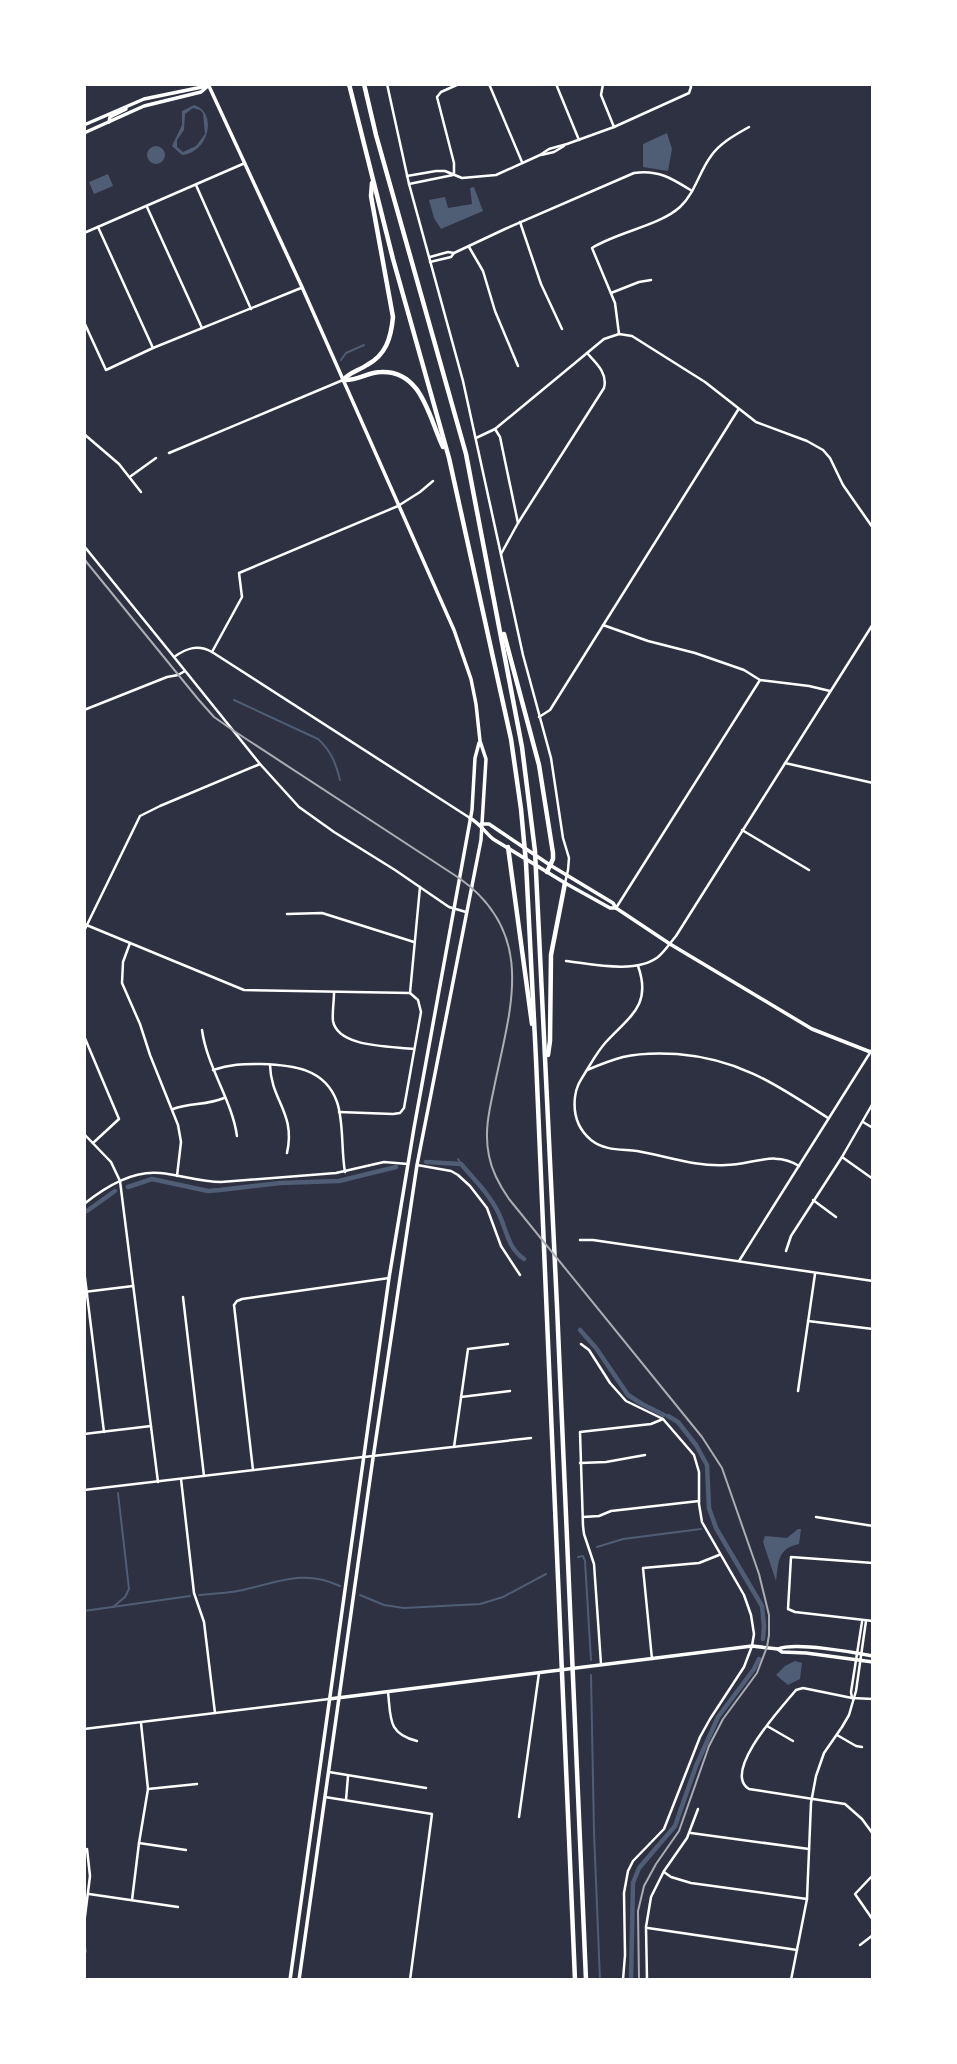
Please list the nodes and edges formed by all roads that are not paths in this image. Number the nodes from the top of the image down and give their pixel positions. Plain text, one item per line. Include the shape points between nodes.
1 (209, 84) edge
2 (349, 84) edge
3 (364, 84) edge
4 (387, 84) edge
5 (459, 84) edge
6 (489, 84) edge
7 (556, 84) edge
8 (603, 84) edge
9 (690, 84) edge
10 (133, 104) junction
11 (109, 122) junction
12 (84, 125) edge
13 (614, 127) junction
14 (749, 127) dead end
15 (84, 133) edge
16 (579, 140) junction
17 (245, 163) junction
18 (522, 163) junction
19 (439, 171) junction
20 (453, 175) junction
21 (372, 176) junction
22 (407, 176) junction
23 (439, 177) junction
24 (409, 184) junction
25 (196, 185) junction
26 (692, 191) junction
27 (146, 205) junction
28 (520, 222) junction
29 (98, 227) junction
30 (84, 233) edge
31 (469, 247) junction
32 (454, 253) junction
33 (429, 257) junction
34 (430, 262) junction
35 (651, 280) dead end
36 (302, 287) junction
37 (611, 293) junction
38 (251, 309) junction
39 (84, 321) edge
40 (202, 328) junction
41 (562, 329) dead end
42 (620, 334) junction
43 (153, 348) junction
44 (587, 353) junction
45 (518, 366) dead end
46 (343, 380) junction
47 (739, 409) junction
48 (495, 429) junction
49 (84, 434) edge
50 (476, 438) junction
51 (169, 453) dead end
52 (156, 458) dead end
53 (449, 458) junction
54 (131, 476) junction
55 (433, 481) dead end
56 (141, 492) dead end
57 (398, 506) junction
58 (518, 523) junction
59 (873, 528) edge
60 (84, 546) edge
61 (501, 554) junction
62 (496, 606) junction
63 (873, 624) edge
64 (603, 625) junction
65 (212, 652) junction
66 (174, 657) junction
67 (185, 671) junction
68 (760, 680) junction
69 (830, 691) junction
70 (84, 710) edge
71 (539, 717) junction
72 (480, 741) junction
73 (785, 763) junction
74 (260, 764) junction
75 (873, 783) edge
76 (470, 818) junction
77 (481, 824) junction
78 (742, 830) junction
79 (508, 847) junction
80 (550, 865) junction
81 (809, 870) dead end
82 (547, 872) junction
83 (567, 875) junction
84 (565, 883) junction
85 (421, 887) junction
86 (616, 908) junction
87 (454, 909) junction
88 (466, 912) junction
89 (287, 914) dead end
90 (85, 924) edge
91 (84, 931) edge
92 (414, 942) junction
93 (130, 943) junction
94 (670, 944) junction
95 (566, 961) dead end
96 (638, 965) junction
97 (334, 992) junction
98 (410, 993) junction
99 (202, 1030) dead end
100 (84, 1036) edge
101 (414, 1049) junction
102 (872, 1051) edge
103 (536, 1059) junction
104 (546, 1062) junction
105 (270, 1065) junction
106 (213, 1070) junction
107 (587, 1070) junction
108 (224, 1098) junction
109 (873, 1103) edge
110 (173, 1110) junction
111 (339, 1112) junction
112 (828, 1118) junction
113 (863, 1122) junction
114 (873, 1128) edge
115 (84, 1134) edge
116 (237, 1136) dead end
117 (93, 1143) junction
118 (287, 1153) dead end
119 (842, 1157) junction
120 (408, 1164) junction
121 (417, 1166) junction
122 (799, 1166) junction
123 (345, 1172) junction
124 (177, 1177) junction
125 (873, 1179) edge
126 (120, 1181) junction
127 (813, 1200) junction
128 (84, 1204) edge
129 (836, 1217) dead end
130 (580, 1240) dead end
131 (786, 1251) dead end
132 (740, 1261) junction
133 (84, 1270) edge
134 (815, 1274) junction
135 (520, 1275) dead end
136 (389, 1278) junction
137 (873, 1281) edge
138 (134, 1286) junction
139 (85, 1292) edge
140 (183, 1297) dead end
141 (808, 1321) junction
142 (873, 1329) edge
143 (508, 1344) dead end
144 (581, 1344) dead end
145 (510, 1391) dead end
146 (798, 1391) dead end
147 (461, 1397) junction
148 (663, 1419) junction
149 (151, 1426) junction
150 (104, 1432) junction
151 (84, 1434) edge
152 (531, 1438) dead end
153 (454, 1447) junction
154 (645, 1455) dead end
155 (374, 1456) junction
156 (363, 1457) junction
157 (580, 1463) junction
158 (253, 1470) junction
159 (204, 1476) junction
160 (181, 1479) junction
161 (158, 1482) junction
162 (84, 1490) edge
163 (699, 1501) junction
164 (583, 1517) junction
165 (816, 1517) dead end
166 (873, 1526) edge
167 (719, 1554) junction
168 (873, 1563) edge
169 (864, 1621) junction
170 (873, 1621) edge
171 (752, 1647) junction
172 (778, 1649) junction
173 (860, 1653) junction
174 (873, 1656) edge
175 (652, 1659) junction
176 (858, 1660) junction
177 (873, 1662) edge
178 (601, 1665) junction
179 (539, 1673) junction
180 (388, 1692) junction
181 (339, 1698) junction
182 (852, 1698) junction
183 (329, 1699) junction
184 (873, 1699) edge
185 (215, 1713) junction
186 (141, 1722) junction
187 (767, 1726) junction
188 (84, 1729) edge
189 (837, 1735) junction
190 (417, 1741) dead end
191 (793, 1741) dead end
192 (862, 1747) dead end
193 (329, 1772) junction
194 (348, 1776) junction
195 (197, 1784) dead end
196 (426, 1788) dead end
197 (148, 1789) junction
198 (325, 1797) junction
199 (812, 1797) junction
200 (346, 1801) junction
201 (698, 1809) dead end
202 (519, 1817) dead end
203 (690, 1833) junction
204 (873, 1834) edge
205 (139, 1843) junction
206 (87, 1849) dead end
207 (809, 1849) junction
208 (186, 1850) dead end
209 (664, 1871) junction
210 (873, 1875) edge
211 (89, 1894) junction
212 (807, 1899) junction
213 (132, 1900) junction
214 (178, 1907) dead end
215 (873, 1920) edge
216 (84, 1924) edge
217 (646, 1927) junction
218 (84, 1934) edge
219 (873, 1935) edge
220 (860, 1945) dead end
221 (797, 1950) junction
222 (84, 1963) edge
223 (290, 1980) edge
224 (299, 1980) edge
225 (410, 1980) edge
226 (575, 1980) edge
227 (586, 1980) edge
228 (623, 1980) edge
229 (647, 1980) edge
230 (791, 1980) edge

1 - 10 main road
1 - 11 main road via 201,92 151,104
1 - 17 main road
2 - 21 highway
3 - 62 highway via 466,454
4 - 22 street
5 - 20 street via 438,94 437,101 454,163
6 - 18 street
7 - 16 street
8 - 13 street via 601,95
9 - 13 street via 689,93
10 - 11 main road
10 - 12 main road
11 - 15 main road
13 - 16 street
14 - 26 street via 716,150
16 - 18 street
17 - 25 street
17 - 36 main road
18 - 20 street via 489,176
19 - 20 street
19 - 22 street
19 - 23 street
20 - 23 street
21 - 46 highway via 371,196 393,317 392,334 382,354
21 - 53 highway
22 - 24 street
23 - 24 street
24 - 33 street
25 - 27 street
25 - 38 street
26 - 28 street via 659,172 634,173
26 - 37 street via 670,214 592,248
27 - 29 street
27 - 40 street
28 - 31 street
28 - 41 street
29 - 30 street
29 - 43 street
31 - 32 street
31 - 45 street via 483,271
32 - 33 street
32 - 34 street
33 - 34 street
34 - 50 street
35 - 37 street
36 - 38 street
36 - 46 main road
37 - 42 street
38 - 40 street
39 - 43 street via 106,370
40 - 43 street
42 - 44 street via 607,337
42 - 47 street via 639,340 690,371
44 - 48 street
44 - 58 street via 603,374 604,388
46 - 51 street
46 - 53 highway via 372,372 406,378 423,398
46 - 57 main road
47 - 59 street via 766,427 823,450
47 - 64 street
48 - 50 street
48 - 58 street
49 - 54 street
50 - 61 street
52 - 54 street
53 - 103 highway via 511,739 525,845
54 - 56 street
55 - 57 street
57 - 65 street via 239,573 242,597
57 - 72 main road via 463,654
58 - 61 street
60 - 66 street
61 - 71 street
62 - 80 highway via 539,765
62 - 104 highway via 522,747 535,851
63 - 69 street
64 - 68 street via 744,670
64 - 71 street via 550,710
65 - 66 street via 193,647
65 - 76 street
66 - 67 street
67 - 70 street
67 - 74 street
68 - 69 street
68 - 86 street
69 - 73 street
71 - 83 street via 556,783 569,858
72 - 76 main road
72 - 77 main road via 486,759
73 - 75 street
73 - 78 street
74 - 85 street via 307,813
74 - 90 street via 140,816
76 - 77 main road
76 - 87 main road
77 - 79 main road via 487,834
77 - 80 main road via 489,824
77 - 88 main road
78 - 81 street
78 - 94 street
79 - 82 main road
79 - 103 highway
80 - 82 highway
80 - 83 main road
82 - 84 main road
83 - 84 street
83 - 86 main road
84 - 86 main road
84 - 104 highway via 551,955
85 - 87 street
85 - 92 street
86 - 94 main road
87 - 88 street
87 - 120 main road
88 - 121 main road
89 - 92 street via 321,913
90 - 91 street
90 - 93 street
92 - 98 street
93 - 97 street via 239,989
93 - 110 street via 123,962 124,991
94 - 96 street via 657,958
94 - 102 main road via 812,1029
95 - 96 street
96 - 107 street via 643,988 639,1006
97 - 98 street
97 - 101 street via 334,1025 343,1036
98 - 101 street via 421,1007
99 - 106 street
100 - 117 street via 119,1119
101 - 111 street via 400,1113
102 - 112 street
103 - 226 highway
104 - 227 highway
105 - 106 street via 229,1064
105 - 111 street via 300,1068 318,1076 331,1090
105 - 118 street via 290,1126
106 - 108 street
107 - 112 street via 644,1054 716,1059 757,1074
107 - 122 street via 576,1091 575,1116 594,1142 717,1166 771,1158
108 - 110 street
108 - 116 street
109 - 113 street
110 - 124 street via 181,1142
111 - 123 street
112 - 122 street
113 - 114 street
113 - 119 street
115 - 117 street
117 - 126 street via 111,1162
119 - 125 street
119 - 127 street
120 - 121 main road
120 - 123 street via 384,1162
120 - 136 main road
121 - 135 street via 451,1171 470,1186 492,1216 501,1246
121 - 155 main road
122 - 132 street
123 - 124 street via 221,1182
124 - 126 street via 149,1173
126 - 128 street
126 - 138 street
127 - 129 street
127 - 131 street
130 - 132 street
132 - 134 street
133 - 139 street
134 - 137 street
134 - 141 street
136 - 156 main road
136 - 158 street via 234,1304
138 - 139 street
138 - 149 street
139 - 150 street
140 - 159 street
141 - 142 street
141 - 146 street
143 - 147 street via 468,1349
144 - 148 street via 626,1401
145 - 147 street
147 - 153 street
148 - 157 street via 580,1432
148 - 163 street via 697,1464
149 - 150 street
149 - 161 street
150 - 151 street
152 - 153 street
153 - 155 street
154 - 157 street
155 - 156 street
155 - 181 main road
156 - 158 street
156 - 183 main road
157 - 164 street
158 - 159 street
159 - 160 street
160 - 161 street
160 - 185 street via 194,1593 204,1622
161 - 162 street
163 - 164 street
163 - 167 street via 702,1522
164 - 178 street via 594,1564
165 - 166 street
167 - 171 street via 748,1604
167 - 175 street via 699,1563 643,1568
168 - 169 street via 791,1557 788,1609
169 - 170 street
169 - 173 street
171 - 172 main road
171 - 175 main road
171 - 228 street via 700,1737 664,1829 628,1871
172 - 173 main road
172 - 176 main road
173 - 174 main road
173 - 176 street
175 - 178 main road
176 - 177 main road
176 - 182 street
178 - 179 main road
179 - 180 main road
179 - 202 street
180 - 181 main road
180 - 190 street via 396,1732
181 - 183 main road
181 - 193 main road
182 - 184 street
182 - 187 street via 799,1688
182 - 189 street via 849,1715
183 - 185 street
183 - 223 main road
185 - 186 street
186 - 188 street
186 - 197 street
187 - 191 street
187 - 199 street via 749,1752 742,1784 748,1789
189 - 192 street
189 - 199 street via 821,1761
193 - 194 street
193 - 198 main road
194 - 196 street
194 - 200 street
195 - 197 street
197 - 205 street
198 - 200 street
198 - 224 main road
199 - 204 street via 845,1804
199 - 207 street
200 - 225 street via 432,1814
201 - 203 street
203 - 207 street
203 - 209 street
205 - 208 street
205 - 213 street
206 - 211 street
207 - 212 street
209 - 212 street via 691,1883
209 - 217 street via 651,1897
210 - 215 street via 855,1894
211 - 213 street
211 - 216 street
212 - 221 street
213 - 214 street
217 - 221 street
217 - 229 street
218 - 222 street
219 - 220 street
221 - 230 street

